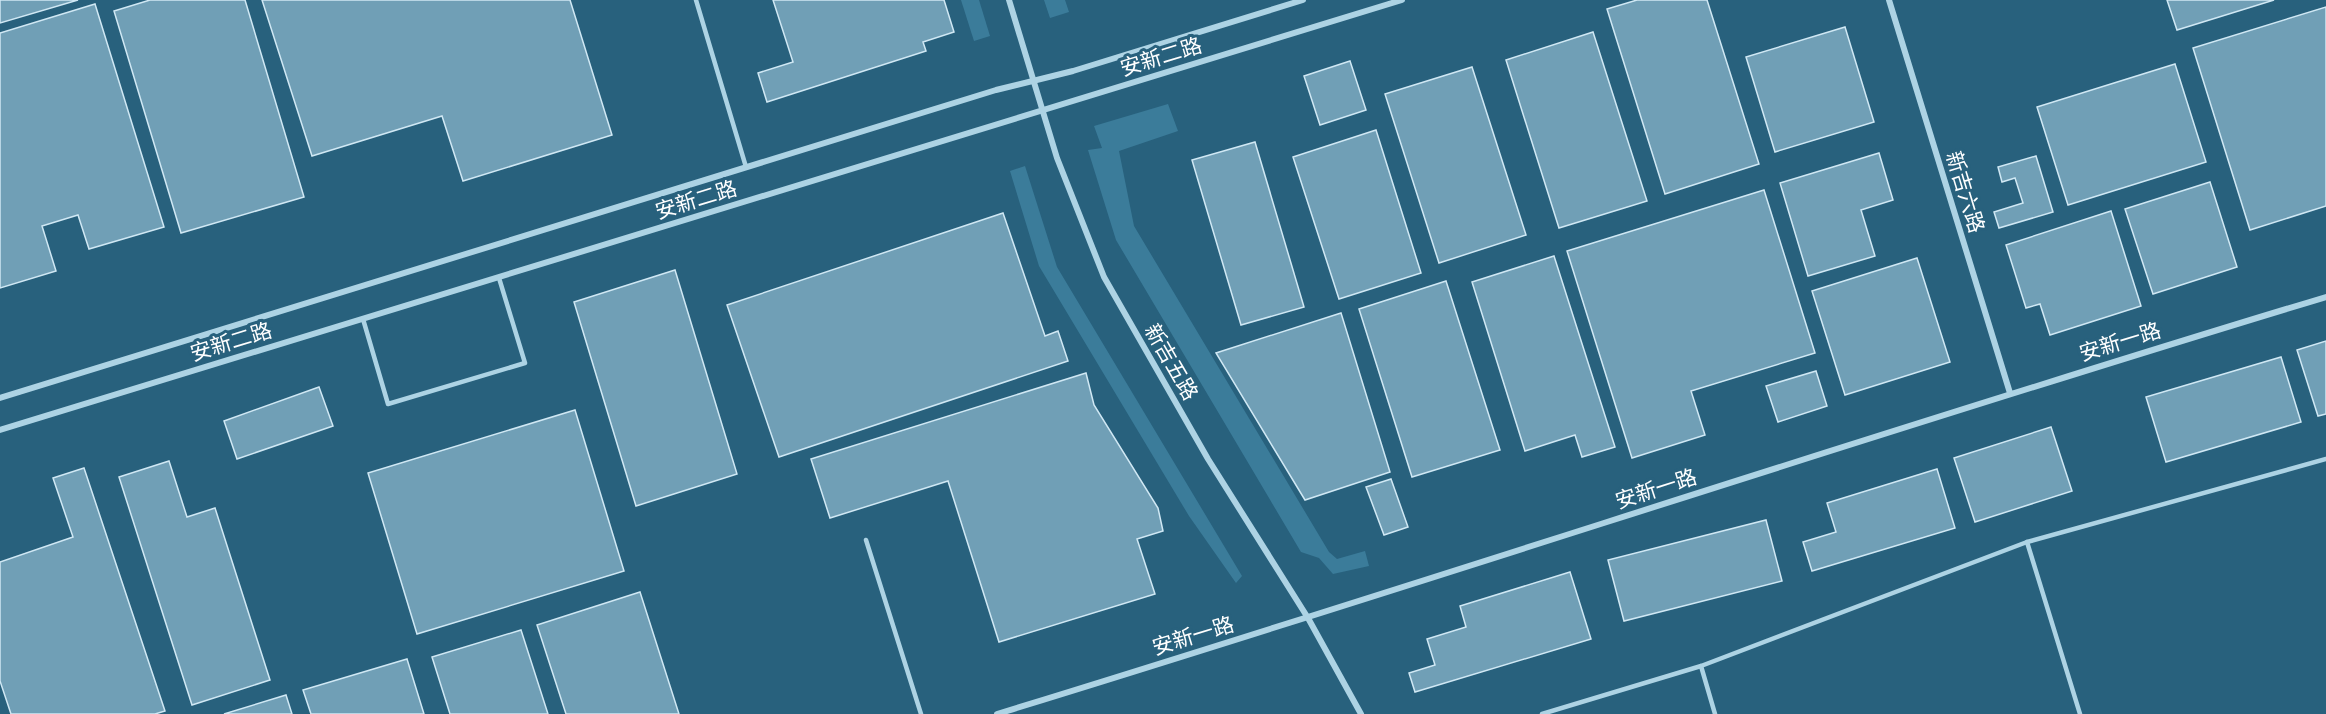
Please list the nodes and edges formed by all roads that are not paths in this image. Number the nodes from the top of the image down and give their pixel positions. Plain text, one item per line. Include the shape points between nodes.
1 (696, 0) edge
2 (1009, 0) edge
3 (1303, 0) edge
4 (1402, 0) edge
5 (1889, 0) edge
6 (1034, 81) junction
7 (1043, 111) junction
8 (746, 167) junction
9 (499, 278) junction
10 (2326, 297) edge
11 (363, 319) junction
12 (2010, 393) junction
13 (0, 398) edge
14 (0, 430) edge
15 (2326, 459) edge
16 (866, 540) dead end
17 (2027, 542) junction
18 (1308, 618) junction
19 (1701, 666) junction
20 (921, 714) edge
21 (997, 714) edge
22 (1361, 714) edge
23 (1542, 714) edge
24 (1714, 714) edge
25 (2080, 714) edge

1 - 8 lane
2 - 6 street, 新吉五路
3 - 6 street, 安新二路
4 - 7 street, 安新二路
5 - 12 street, 新吉六路
6 - 7 street, 新吉五路
6 - 8 street, 安新二路
7 - 9 street, 安新二路
7 - 18 street, 新吉五路 via 1057,158 1104,277 1208,459
8 - 13 street, 安新二路
9 - 11 street, 安新二路
9 - 11 lane via 525,363 388,404
10 - 12 street, 安新一路
11 - 14 street, 安新二路
12 - 18 street, 安新一路
15 - 17 lane
16 - 20 lane
17 - 19 lane
17 - 25 lane
18 - 21 street, 安新一路
18 - 22 street, 新吉五路
19 - 23 lane
19 - 24 lane

